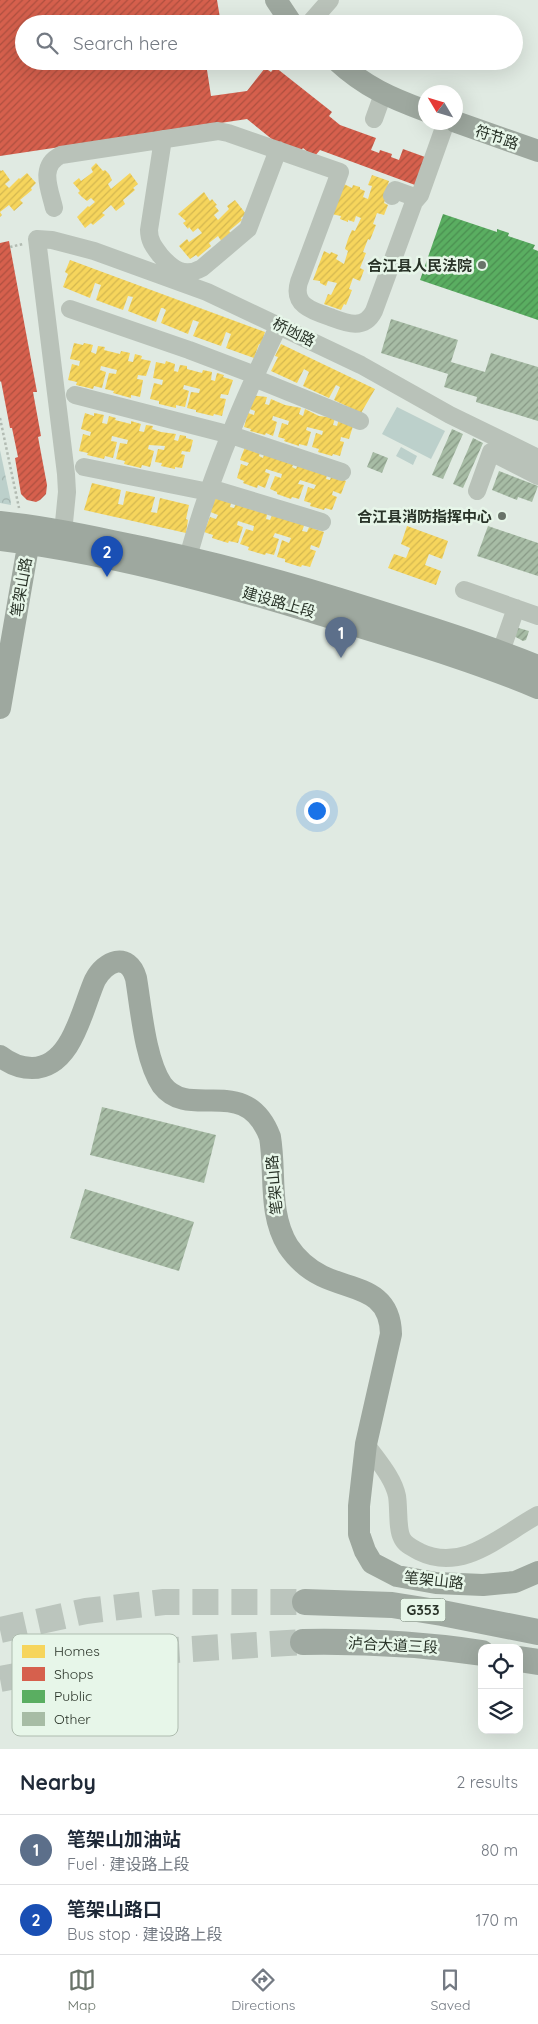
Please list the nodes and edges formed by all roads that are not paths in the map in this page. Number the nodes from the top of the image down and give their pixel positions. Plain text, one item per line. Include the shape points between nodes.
1 (276, 0) edge
2 (291, 0) edge
3 (330, 0) edge
4 (286, 15) edge
5 (299, 15) edge
6 (317, 15) edge
7 (348, 70) edge
8 (383, 94) junction
9 (418, 108) edge
10 (374, 119) dead end
11 (463, 124) edge
12 (443, 130) edge
13 (156, 149) junction
14 (278, 150) junction
15 (538, 151) edge
16 (392, 196) dead end
17 (417, 198) junction
18 (54, 208) dead end
19 (70, 310) dead end
20 (279, 325) junction
21 (254, 377) junction
22 (75, 395) dead end
23 (360, 422) dead end
24 (231, 435) junction
25 (538, 458) edge
26 (84, 467) dead end
27 (342, 472) dead end
28 (538, 476) edge
29 (210, 490) junction
30 (477, 491) dead end
31 (0, 522) edge
32 (322, 522) dead end
33 (26, 526) junction
34 (0, 540) edge
35 (63, 541) junction
36 (188, 556) junction
37 (464, 590) dead end
38 (516, 608) junction
39 (538, 616) edge
40 (498, 661) junction
41 (538, 666) edge
42 (538, 688) edge
43 (0, 708) edge
44 (0, 1056) edge
45 (366, 1444) junction
46 (538, 1515) edge
47 (538, 1572) edge
48 (305, 1602) tunnel mouth
49 (538, 1632) edge
50 (303, 1642) tunnel mouth
51 (478, 1652) edge
52 (523, 1660) edge
53 (538, 1662) edge

1 - 4 main road
2 - 5 main road
3 - 6 street
7 - 8 main road
8 - 9 main road
8 - 10 street
11 - 15 main road, 符节路
12 - 17 street
13 - 14 street via 222,131
13 - 14 street via 149,238 167,263 185,273 202,268 248,229
13 - 18 street via 56,157 46,172
14 - 17 street via 340,172 325,194 299,282 290,290 310,310 348,324 366,321 374,311
16 - 17 street via 395,190
19 - 21 street via 189,350
20 - 21 street
20 - 25 street, 桥凼路
20 - 35 street, 桥凼路 via 208,292 147,269 94,251 37,239 66,474
21 - 23 street
21 - 24 street
22 - 24 street
24 - 27 street
24 - 29 street
26 - 29 street
28 - 30 street via 491,452
29 - 32 street
29 - 36 street
31 - 33 main road
33 - 34 main road
33 - 35 main road
33 - 43 main road, 笔架山路
35 - 36 main road, 建设路上段
35 - 40 main road, 建设路上段 via 335,619
36 - 40 main road, 建设路上段 via 341,599
37 - 38 street
38 - 39 street
38 - 40 street
40 - 41 main road, 建设路上段
40 - 42 main road, 建设路上段
44 - 45 main road, 笔架山路 via 29,1068 39,1068 58,1058 73,1036 102,971 118,961 131,967 153,1066 164,1087 185,1098 233,1102 256,1112 270,1137 276,1217 287,1245 315,1272 367,1292 385,1309 391,1334
45 - 46 street via 394,1485 401,1538 408,1546 425,1554 451,1560 470,1555
45 - 47 main road, 笔架山路 via 358,1534 372,1563 397,1576 436,1583 483,1585 515,1582
48 - 49 highway, G353 via 392,1605
50 - 51 highway, 泸合大道三段 / G353 via 367,1641
52 - 53 highway

